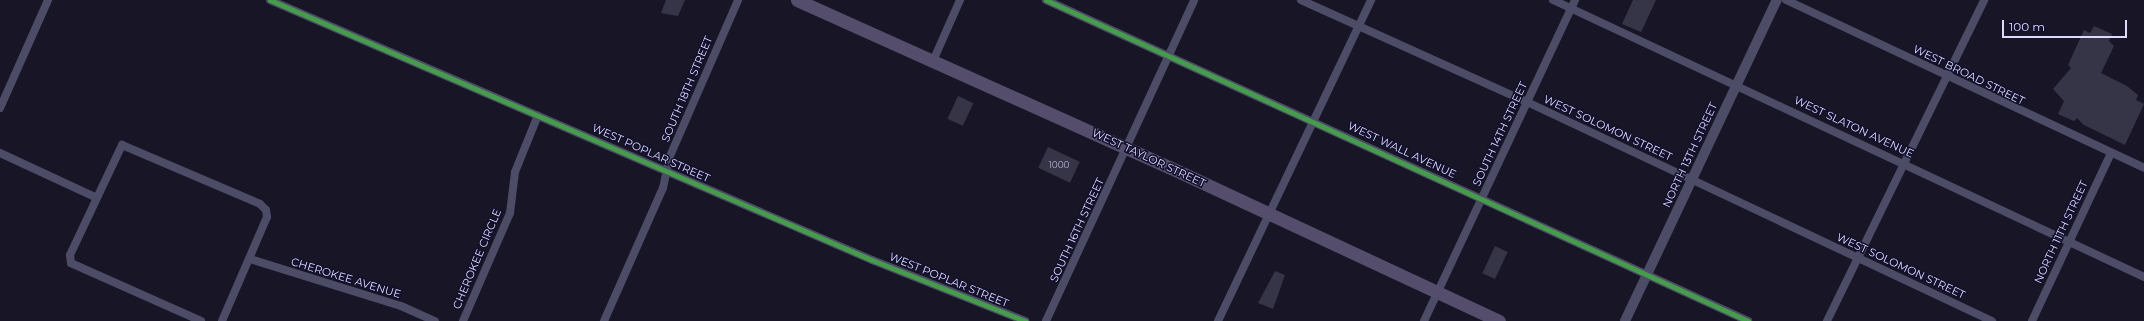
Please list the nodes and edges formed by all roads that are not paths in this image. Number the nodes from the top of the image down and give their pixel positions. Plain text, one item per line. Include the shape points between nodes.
1 (48, 0) edge
2 (270, 0) edge
3 (738, 0) edge
4 (797, 0) edge
5 (960, 0) edge
6 (1046, 0) edge
7 (1194, 0) edge
8 (1301, 0) edge
9 (1371, 0) edge
10 (1553, 0) edge
11 (1575, 0) edge
12 (1777, 0) edge
13 (1786, 0) edge
14 (1984, 0) edge
15 (1571, 8) junction
16 (1359, 26) junction
17 (1170, 55) junction
18 (933, 61) junction
19 (1947, 76) junction
20 (1737, 84) junction
21 (1527, 102) junction
22 (0, 108) edge
23 (538, 115) junction
24 (1316, 121) junction
25 (1127, 148) junction
26 (0, 153) edge
27 (2111, 153) junction
28 (1903, 162) junction
29 (2144, 168) edge
30 (667, 171) junction
31 (1692, 180) junction
32 (95, 197) junction
33 (1483, 198) junction
34 (1270, 214) junction
35 (2070, 241) junction
36 (1858, 258) junction
37 (250, 259) junction
38 (1648, 274) junction
39 (2144, 277) edge
40 (1439, 292) junction
41 (201, 321) edge
42 (222, 321) edge
43 (435, 321) edge
44 (463, 321) edge
45 (604, 321) edge
46 (1025, 321) edge
47 (1046, 321) edge
48 (1218, 321) edge
49 (1424, 321) edge
50 (1499, 321) edge
51 (1625, 321) edge
52 (1748, 321) edge
53 (1828, 321) edge
54 (1992, 321) edge
55 (2032, 321) edge

1 - 22 street
2 - 23 street, WEST POPLAR STREET
3 - 30 street, SOUTH 18TH STREET via 670,156
4 - 18 main road, WEST TAYLOR STREET
5 - 18 street
6 - 17 street, WEST WALL AVENUE
7 - 17 street, SOUTH 16TH STREET
8 - 16 street, WEST SOLOMON STREET
9 - 16 street
10 - 15 street, WEST SLATON AVENUE
11 - 15 street, SOUTH 14TH STREET
12 - 20 street, NORTH 13TH STREET
13 - 19 street, WEST BROAD STREET
14 - 19 street
15 - 20 street, WEST SLATON AVENUE
15 - 21 street, SOUTH 14TH STREET
16 - 21 street, WEST SOLOMON STREET
16 - 24 street
17 - 24 street, WEST WALL AVENUE
17 - 25 street, SOUTH 16TH STREET
18 - 25 main road, WEST TAYLOR STREET
19 - 27 street, WEST BROAD STREET
19 - 28 street
20 - 28 street, WEST SLATON AVENUE
20 - 31 street, NORTH 13TH STREET
21 - 31 street, WEST SOLOMON STREET
21 - 33 street, SOUTH 14TH STREET
23 - 30 street, WEST POPLAR STREET
23 - 44 street, CHEROKEE CIRCLE via 515,172 510,213
24 - 33 street, WEST WALL AVENUE
24 - 34 street
25 - 34 main road, WEST TAYLOR STREET
25 - 47 street, SOUTH 16TH STREET
26 - 32 street
27 - 29 street, WEST BROAD STREET
27 - 35 street, NORTH 11TH STREET
28 - 35 street, WEST SLATON AVENUE
28 - 36 street
30 - 45 street, SOUTH 18TH STREET via 663,188
30 - 46 street, WEST POPLAR STREET
31 - 36 street, WEST SOLOMON STREET
31 - 38 street, NORTH 13TH STREET
32 - 37 street via 116,152 122,145 128,146 260,204 266,210 267,217
32 - 41 street via 70,255 71,262
33 - 38 street, WEST WALL AVENUE
33 - 40 street, SOUTH 14TH STREET
34 - 40 main road, WEST TAYLOR STREET
34 - 48 street
35 - 39 street, WEST SLATON AVENUE
35 - 55 street, NORTH 11TH STREET
36 - 53 street
36 - 54 street, WEST SOLOMON STREET
37 - 42 street
37 - 43 street, CHEROKEE AVENUE via 400,306
38 - 51 street, NORTH 13TH STREET
38 - 52 street, WEST WALL AVENUE
40 - 49 street, SOUTH 14TH STREET
40 - 50 main road, WEST TAYLOR STREET

